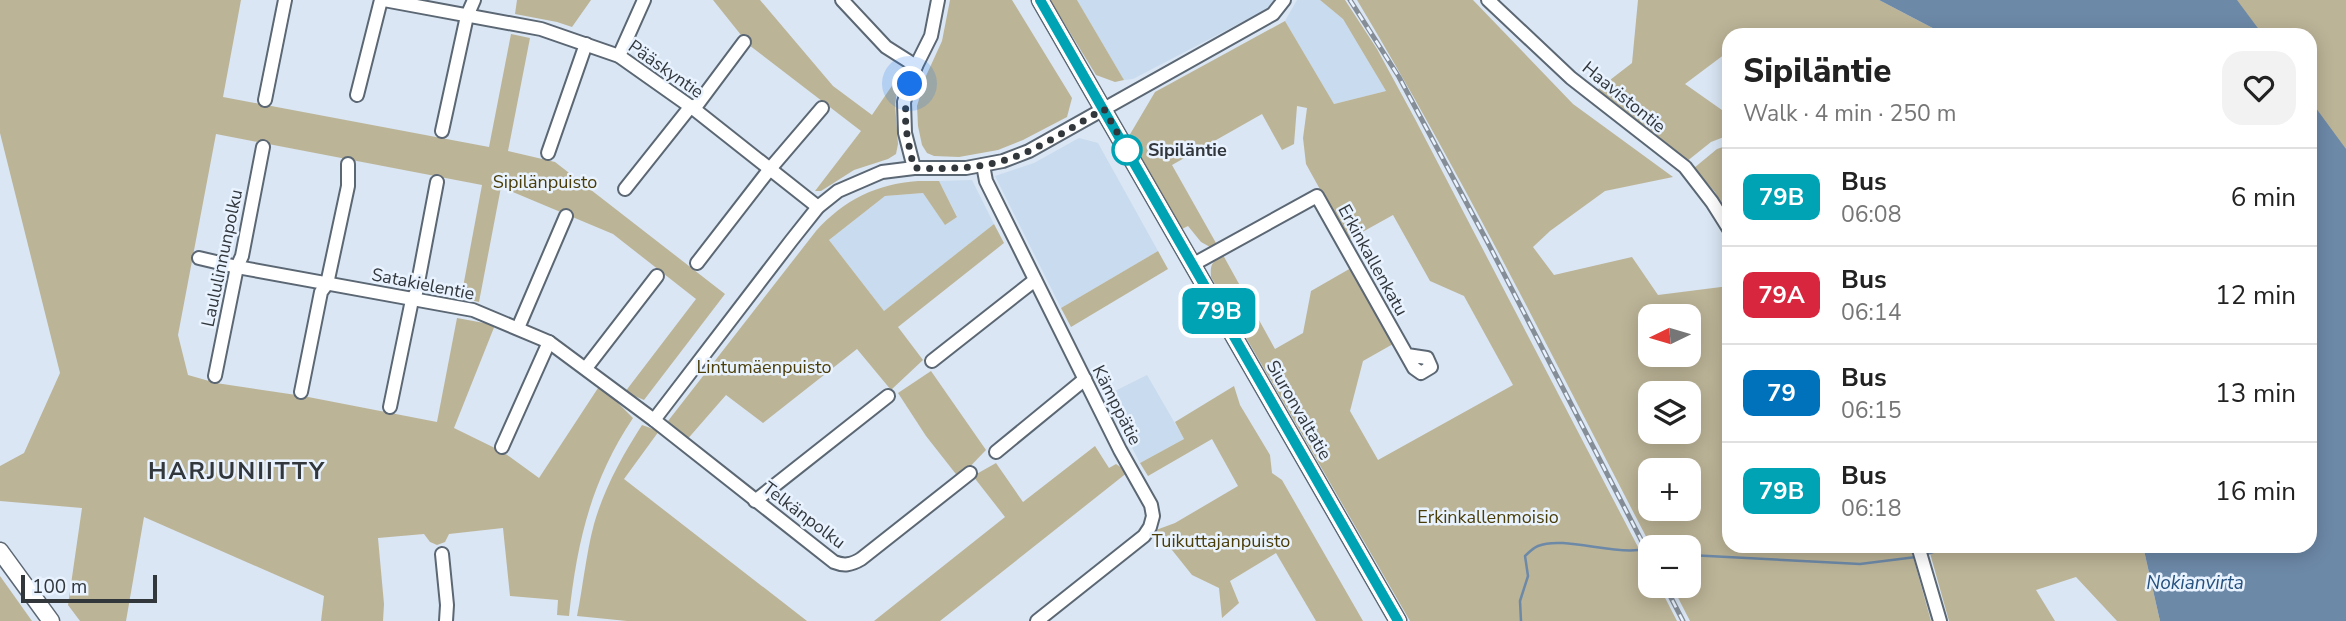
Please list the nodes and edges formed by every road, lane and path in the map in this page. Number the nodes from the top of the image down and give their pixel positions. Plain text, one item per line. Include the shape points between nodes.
1 (285, 0) edge
2 (383, 0) edge
3 (474, 0) edge
4 (644, 0) edge
5 (842, 0) edge
6 (938, 0) edge
7 (1040, 0) edge
8 (1284, 0) edge
9 (1488, 0) edge
10 (467, 16) junction
11 (744, 42) dead end
12 (586, 44) junction
13 (619, 56) junction
14 (916, 66) junction
15 (357, 95) dead end
16 (265, 100) dead end
17 (692, 107) junction
18 (822, 108) dead end
19 (1104, 109) junction
20 (442, 131) dead end
21 (262, 146) dead end
22 (548, 153) dead end
23 (348, 164) dead end
24 (983, 166) junction
25 (914, 168) junction
26 (769, 170) junction
27 (437, 181) dead end
28 (625, 189) dead end
29 (818, 207) junction
30 (566, 216) dead end
31 (1722, 218) edge
32 (199, 258) dead end
33 (696, 263) dead end
34 (1192, 265) junction
35 (237, 267) junction
36 (657, 276) dead end
37 (1035, 280) junction
38 (327, 284) junction
39 (412, 300) junction
40 (518, 328) junction
41 (549, 342) junction
42 (1407, 355) dead end
43 (932, 361) dead end
44 (586, 368) junction
45 (215, 376) dead end
46 (1085, 379) junction
47 (301, 392) dead end
48 (888, 396) dead end
49 (390, 407) dead end
50 (654, 420) junction
51 (502, 447) dead end
52 (996, 452) dead end
53 (970, 473) dead end
54 (755, 501) junction
55 (0, 551) edge
56 (1920, 553) edge
57 (442, 554) dead end
58 (51, 621) edge
59 (446, 621) edge
60 (1037, 621) edge
61 (1398, 621) edge
62 (1940, 621) edge

1 - 16 street
2 - 10 street, Pääskyntie
2 - 15 street
3 - 10 street
4 - 13 street
5 - 14 street via 886,47
6 - 14 street via 930,36
7 - 19 main road, Siuronvaltatie
8 - 19 street via 1273,13
9 - 31 street, Haavistontie via 1571,78 1685,167
10 - 12 street, Pääskyntie via 541,29
10 - 20 street
11 - 17 street
12 - 13 street, Pääskyntie
12 - 22 street
13 - 17 street, Pääskyntie
14 - 25 street via 904,102 905,133
17 - 26 street, Pääskyntie
17 - 28 street
18 - 26 street
19 - 24 street via 1029,151
19 - 34 main road, Siuronvaltatie
21 - 35 street, Laululinnunpolku
23 - 38 street via 348,186
24 - 25 street
24 - 37 street, Kämppätie
25 - 29 street via 863,179
26 - 29 street, Pääskyntie
26 - 33 street
27 - 39 street
29 - 50 street
30 - 40 street
32 - 35 street, Satakielentie
34 - 42 street, Erkinkallenkatu via 1317,197
34 - 61 main road, Siuronvaltatie
35 - 38 street, Satakielentie
35 - 45 street, Laululinnunpolku
36 - 44 street
37 - 43 street
37 - 46 street, Kämppätie
38 - 39 street, Satakielentie
38 - 47 street via 321,292
39 - 40 street, Satakielentie via 473,310
39 - 49 street
40 - 41 street, Satakielentie
41 - 44 street, Satakielentie
41 - 51 street
44 - 50 street, Satakielentie
46 - 52 street
46 - 60 street, Kämppätie via 1153,516 1144,536
48 - 54 street
50 - 54 street, Telkänpolku
53 - 54 street, Telkänpolku via 852,564 834,562
55 - 58 main road
56 - 62 street
57 - 59 street

